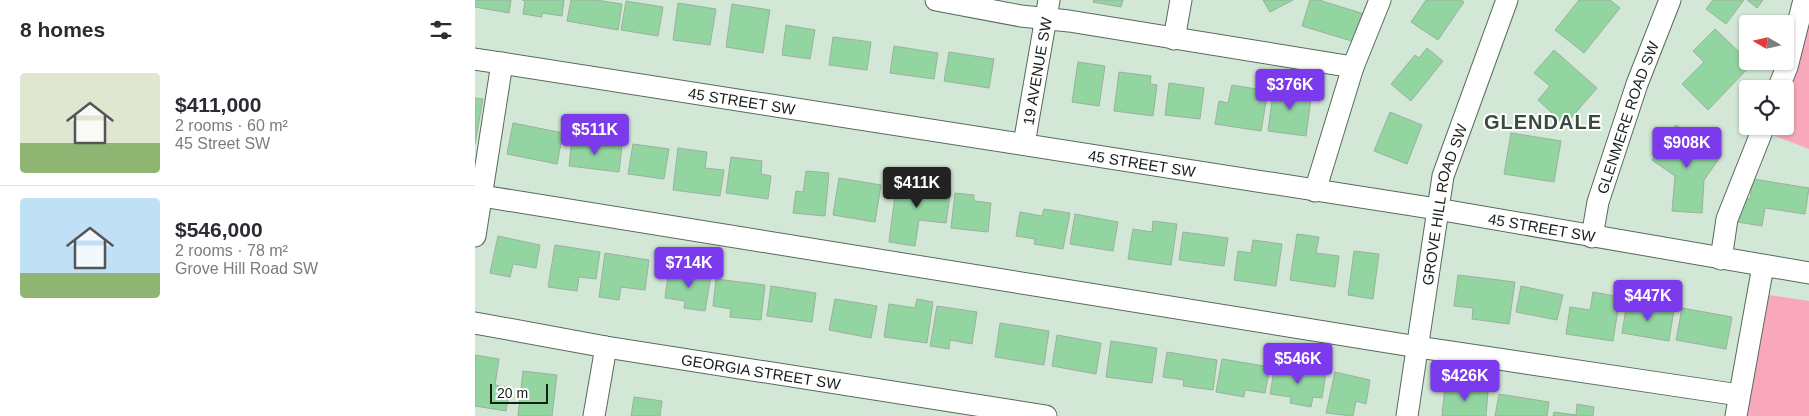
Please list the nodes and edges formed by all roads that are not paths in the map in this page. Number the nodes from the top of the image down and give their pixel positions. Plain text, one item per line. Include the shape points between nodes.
1 (936, 0) edge
2 (1181, 0) edge
3 (1380, 0) edge
4 (1507, 0) edge
5 (1670, 0) edge
6 (1804, 0) edge
7 (1047, 10) edge
8 (1174, 39) junction
9 (475, 59) edge
10 (502, 63) junction
11 (1353, 67) junction
12 (1782, 80) edge
13 (1760, 135) edge
14 (1024, 144) junction
15 (1315, 191) junction
16 (481, 196) junction
17 (1437, 210) junction
18 (475, 236) edge
19 (1592, 237) junction
20 (1721, 259) junction
21 (1763, 266) junction
22 (1809, 273) edge
23 (475, 323) edge
24 (606, 347) junction
25 (1418, 347) junction
26 (1738, 406) edge
27 (594, 416) edge
28 (1046, 416) edge
29 (1407, 416) edge

1 - 7 street
2 - 8 street
3 - 11 street
4 - 17 street, GROVE HILL ROAD SW via 1443,176
5 - 19 street, GLENMERE ROAD SW via 1637,84 1598,202
6 - 12 street
7 - 8 street
7 - 14 street, 19 AVENUE SW
8 - 11 street
9 - 10 street, 45 STREET SW
10 - 14 street, 45 STREET SW
10 - 16 street
11 - 15 street
13 - 20 street via 1727,219
14 - 15 street, 45 STREET SW
15 - 17 street, 45 STREET SW
16 - 18 street
16 - 25 street
17 - 19 street, 45 STREET SW
17 - 25 street, GROVE HILL ROAD SW
19 - 20 street, 45 STREET SW
20 - 21 street, 45 STREET SW
21 - 22 street, 45 STREET SW
21 - 26 street
23 - 24 street, GEORGIA STREET SW
24 - 27 street
24 - 28 street, GEORGIA STREET SW
25 - 26 street
25 - 29 street, GROVE HILL ROAD SW

